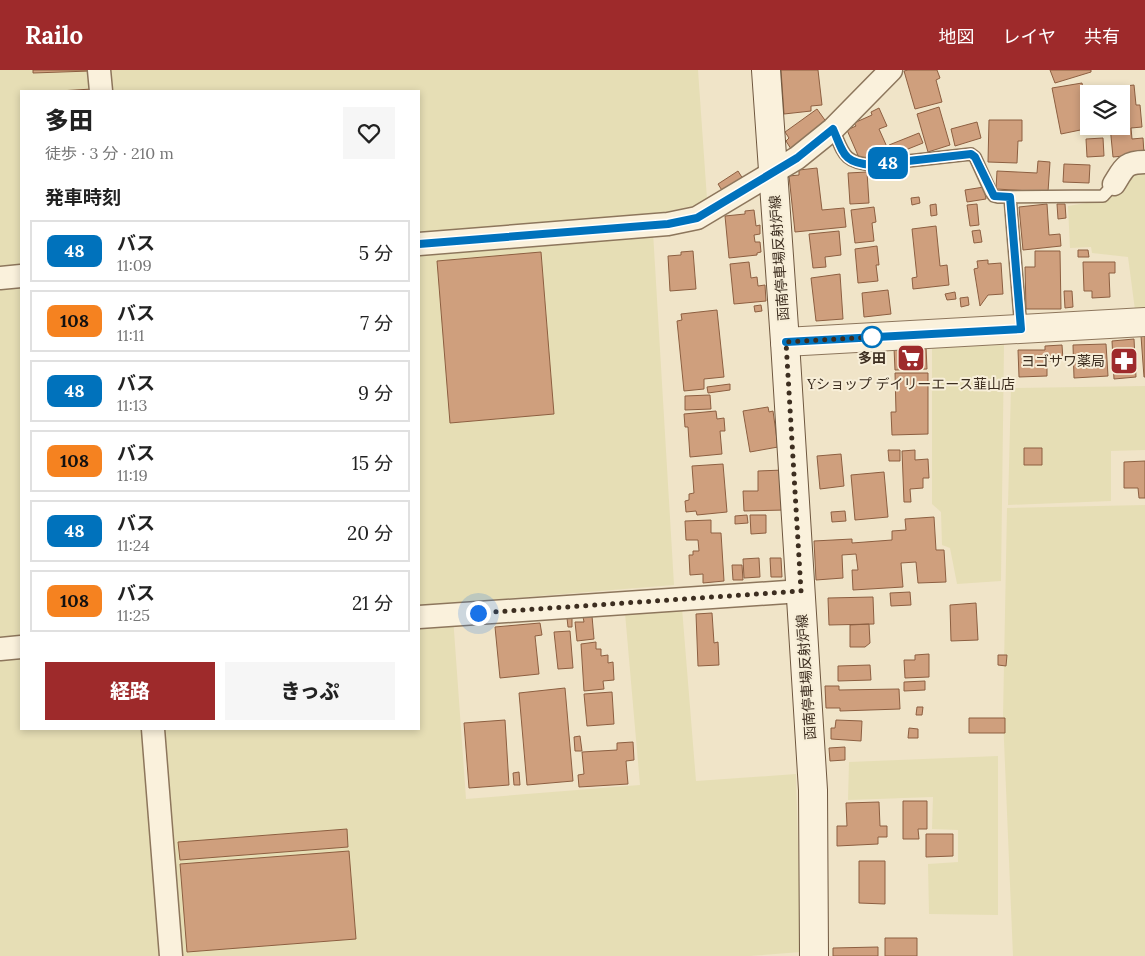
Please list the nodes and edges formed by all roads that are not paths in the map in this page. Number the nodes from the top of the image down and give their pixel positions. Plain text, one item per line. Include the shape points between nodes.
1 (99, 70) edge
2 (766, 70) edge
3 (889, 70) edge
4 (101, 90) edge
5 (833, 129) junction
6 (1145, 162) edge
7 (773, 173) junction
8 (1114, 184) joint
9 (1010, 197) junction
10 (420, 244) edge
11 (20, 276) edge
12 (0, 278) edge
13 (1145, 322) edge
14 (1021, 329) junction
15 (786, 342) junction
16 (801, 591) junction
17 (420, 617) edge
18 (20, 647) edge
19 (0, 649) edge
20 (153, 730) edge
21 (172, 956) edge
22 (814, 956) edge

1 - 4 street
2 - 7 main road, 函南停車場反射炉線
3 - 5 street
5 - 7 street
5 - 9 lane via 846,157 859,164 971,154 994,196
6 - 8 street via 1125,166
7 - 10 street via 697,218 658,225
7 - 15 main road, 函南停車場反射炉線
8 - 9 lane via 1103,196
9 - 14 lane
11 - 12 street
13 - 14 main road
14 - 15 main road
15 - 16 main road, 函南停車場反射炉線
16 - 17 street
16 - 22 main road, 函南停車場反射炉線 via 813,790
18 - 19 street
20 - 21 street

